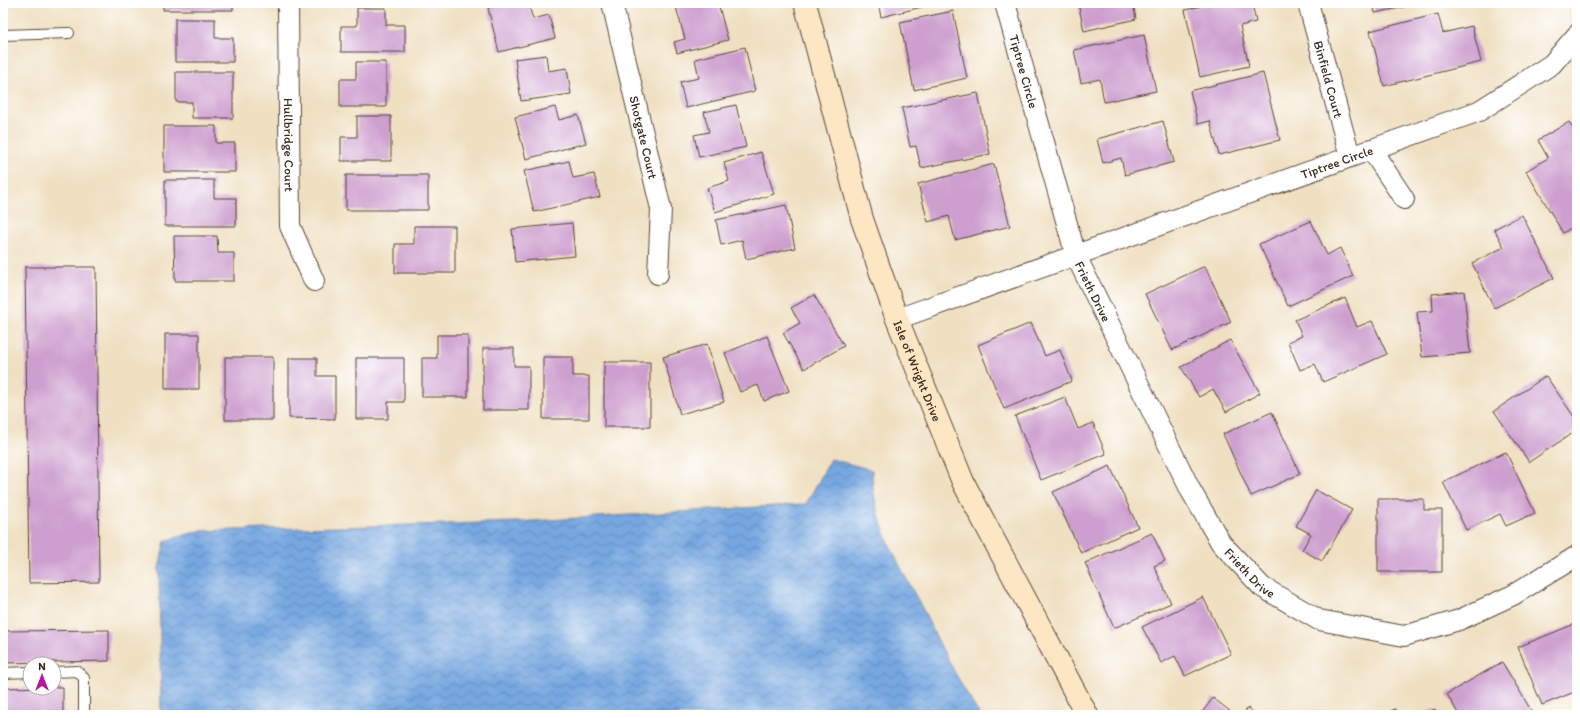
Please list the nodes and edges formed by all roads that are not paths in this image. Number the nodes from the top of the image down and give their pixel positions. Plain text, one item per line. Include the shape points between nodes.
1 (288, 3) edge
2 (612, 3) edge
3 (805, 3) edge
4 (1005, 3) edge
5 (1308, 3) edge
6 (69, 33) dead end
7 (3, 35) edge
8 (1577, 35) edge
9 (1371, 149) junction
10 (1350, 156) junction
11 (1404, 199) dead end
12 (1076, 256) junction
13 (658, 274) dead end
14 (314, 282) dead end
15 (897, 319) junction
16 (1577, 556) edge
17 (22, 672) edge
18 (62, 672) edge
19 (3, 673) edge
20 (84, 715) edge
21 (1087, 715) edge

1 - 14 street, Hullbridge Court via 290,226
2 - 13 street, Shotgate Court via 661,209
3 - 15 street, Isle of Wright Drive via 862,219
4 - 12 street, Tiptree Circle
5 - 10 street, Binfield Court
6 - 7 lane
8 - 9 street, Tiptree Circle via 1552,64 1479,111
9 - 10 street, Tiptree Circle
9 - 11 street
10 - 12 street, Tiptree Circle
12 - 15 street, Tiptree Circle
12 - 16 street, Frieth Drive via 1191,491 1221,543 1262,587 1319,620 1404,636 1459,620 1513,596
15 - 21 street, Isle of Wright Drive via 963,482
17 - 19 lane
18 - 20 lane via 77,671 84,678

